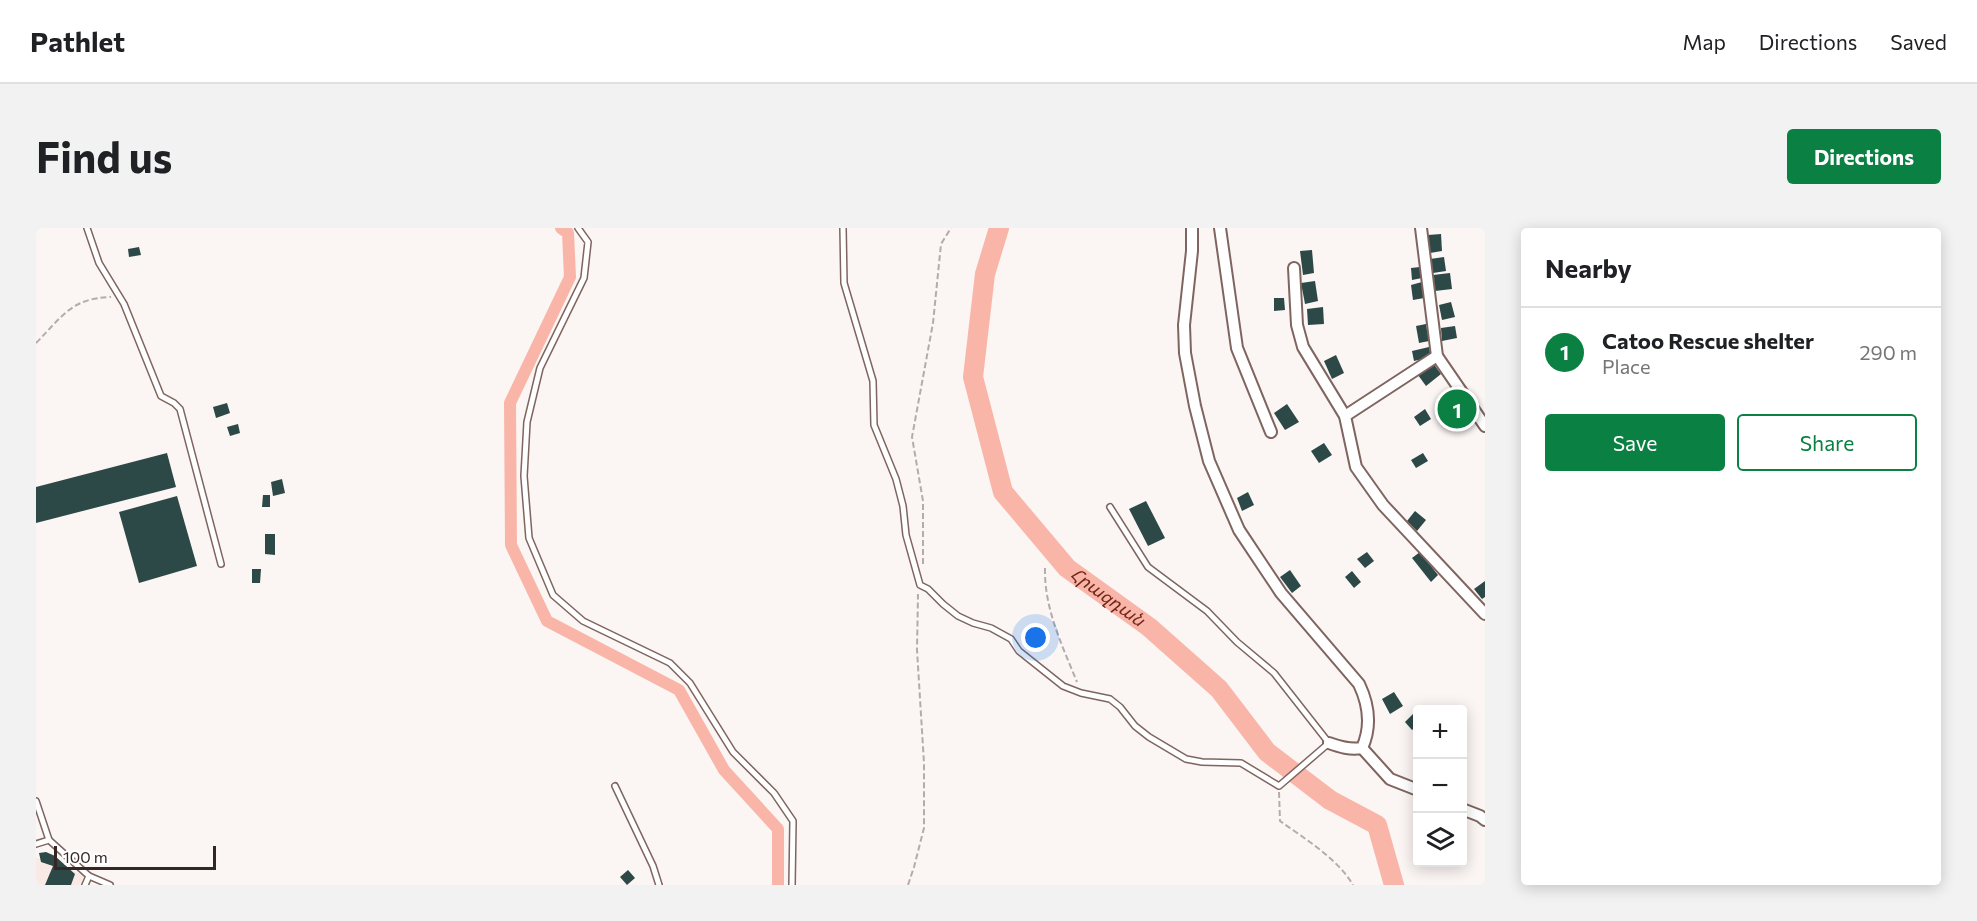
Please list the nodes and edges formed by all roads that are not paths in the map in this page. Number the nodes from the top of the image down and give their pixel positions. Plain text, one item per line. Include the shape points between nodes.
1 (87, 228) edge
2 (578, 228) edge
3 (843, 228) edge
4 (1192, 228) edge
5 (1220, 228) edge
6 (1421, 228) edge
7 (1294, 267) dead end
8 (1437, 356) junction
9 (1346, 416) junction
10 (1485, 426) edge
11 (1271, 432) dead end
12 (1110, 507) dead end
13 (221, 564) dead end
14 (1485, 614) edge
15 (1329, 743) junction
16 (1362, 748) junction
17 (615, 786) dead end
18 (1413, 788) edge
19 (36, 801) edge
20 (1467, 811) edge
21 (1485, 820) edge
22 (49, 840) junction
23 (36, 844) edge
24 (89, 876) junction
25 (85, 885) edge
26 (110, 885) edge
27 (659, 885) edge
28 (792, 885) edge

1 - 13 lane via 99,263 120,297 161,396 180,409
2 - 28 lane via 588,242 584,278 540,368 527,422 524,476 529,538 553,595 583,621 670,663 690,683 733,752 774,793 793,821
3 - 15 lane via 844,283 873,381 874,425 896,479 920,585 958,615 1011,639 1019,651 1063,686 1110,699 1142,731 1186,759 1241,763 1279,786
4 - 16 street via 1185,353 1209,461 1239,530 1281,593 1359,684 1369,712
5 - 11 street via 1237,348
6 - 8 street
7 - 9 street via 1297,325 1303,347
8 - 9 street
8 - 10 street
9 - 14 street via 1356,467 1383,505
12 - 15 lane via 1148,567 1207,611 1274,673
15 - 16 street via 1341,748
16 - 18 street via 1390,778
17 - 27 lane
19 - 22 lane
20 - 21 street
22 - 23 lane
22 - 24 lane
24 - 25 lane
24 - 26 lane

